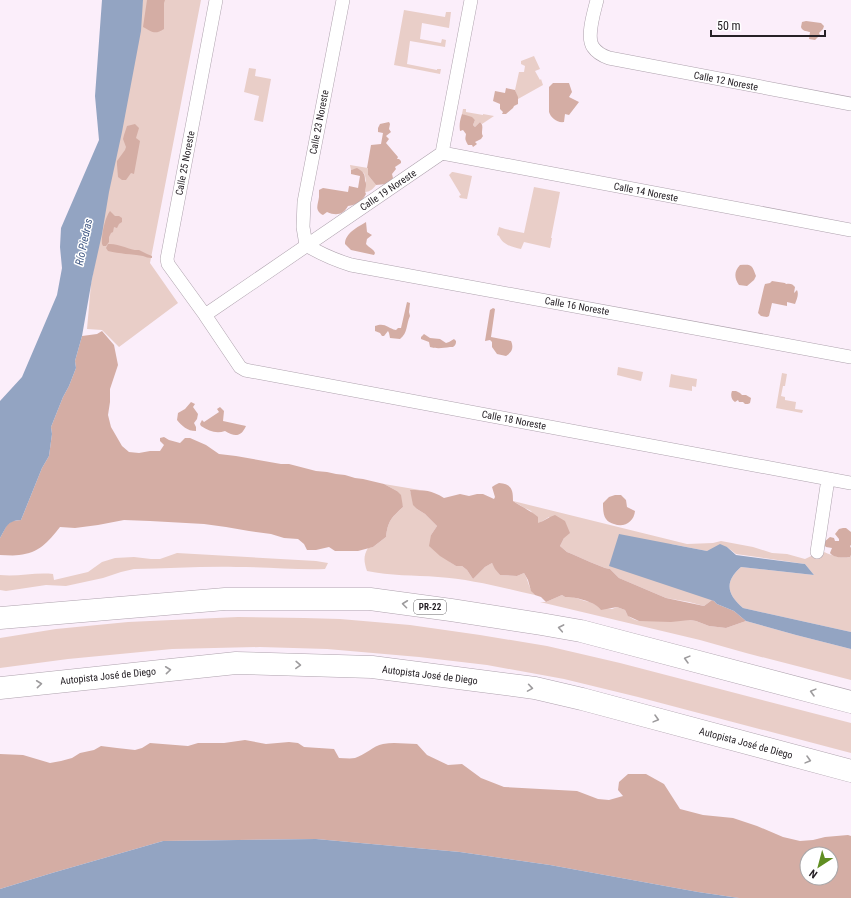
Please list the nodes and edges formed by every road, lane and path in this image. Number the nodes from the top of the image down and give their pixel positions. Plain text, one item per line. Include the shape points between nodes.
1 (216, 0) edge
2 (342, 0) edge
3 (471, 0) edge
4 (597, 0) edge
5 (851, 104) edge
6 (442, 153) junction
7 (851, 230) edge
8 (306, 245) junction
9 (205, 315) junction
10 (851, 357) edge
11 (828, 479) junction
12 (851, 483) edge
13 (817, 552) dead end
14 (0, 618) edge
15 (0, 688) edge
16 (851, 702) edge
17 (851, 772) edge

1 - 9 street, Calle 25 Noreste via 167,259
2 - 8 street, Calle 23 Noreste via 304,202 303,227
3 - 6 street
4 - 5 street, Calle 12 Noreste via 590,36 591,43 601,55
6 - 7 street, Calle 14 Noreste
6 - 8 street, Calle 19 Noreste
8 - 9 street, Calle 19 Noreste
8 - 10 street, Calle 16 Noreste via 336,261 351,265
9 - 11 street, Calle 18 Noreste via 236,363 244,370
11 - 12 street, Calle 18 Noreste
11 - 13 street
16 -> 14 highway, PR-22 via 581,631 370,599 225,599
15 -> 17 highway, Autopista José de Diego via 236,663 372,667 535,688

